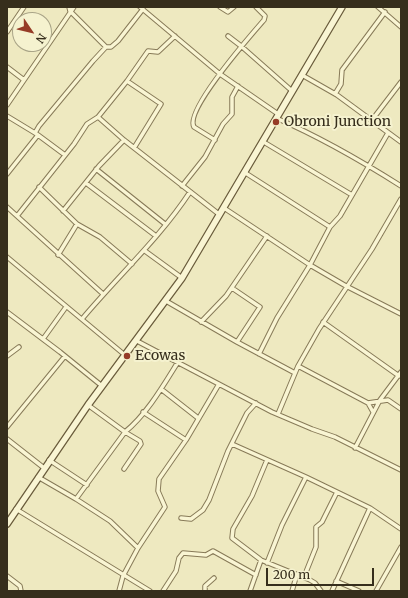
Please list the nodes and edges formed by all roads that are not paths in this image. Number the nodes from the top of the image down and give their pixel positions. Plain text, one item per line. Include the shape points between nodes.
1 (24, 7) edge
2 (74, 7) edge
3 (220, 7) edge
4 (234, 7) edge
5 (256, 7) edge
6 (378, 7) edge
7 (141, 8) edge
8 (340, 8) edge
9 (69, 9) edge
10 (384, 12) junction
11 (401, 27) edge
12 (7, 32) edge
13 (175, 36) junction
14 (228, 36) dead end
15 (241, 46) junction
16 (106, 47) junction
17 (7, 67) edge
18 (220, 74) junction
19 (302, 75) junction
20 (24, 80) junction
21 (127, 81) junction
22 (401, 82) edge
23 (238, 86) junction
24 (292, 92) junction
25 (335, 94) junction
26 (7, 105) edge
27 (7, 116) edge
28 (98, 116) junction
29 (277, 116) junction
30 (372, 120) junction
31 (388, 133) junction
32 (36, 134) junction
33 (124, 140) junction
34 (215, 140) junction
35 (262, 141) junction
36 (401, 142) edge
37 (134, 148) junction
38 (65, 155) junction
39 (368, 165) junction
40 (96, 169) junction
41 (244, 172) junction
42 (7, 174) edge
43 (86, 183) junction
44 (182, 186) junction
45 (401, 186) edge
46 (39, 187) junction
47 (190, 192) junction
48 (352, 195) junction
49 (401, 199) edge
50 (7, 207) edge
51 (224, 208) junction
52 (64, 211) junction
53 (220, 215) junction
54 (16, 216) junction
55 (77, 224) junction
56 (165, 224) junction
57 (330, 227) junction
58 (156, 236) junction
59 (267, 236) junction
60 (145, 251) junction
61 (58, 255) junction
62 (315, 256) junction
63 (7, 257) edge
64 (132, 264) junction
65 (310, 265) junction
66 (316, 268) junction
67 (182, 278) junction
68 (346, 286) junction
69 (232, 288) junction
70 (103, 294) junction
71 (166, 301) junction
72 (66, 307) junction
73 (7, 312) edge
74 (401, 314) edge
75 (82, 319) junction
76 (201, 322) junction
77 (323, 322) junction
78 (43, 339) junction
79 (137, 341) junction
80 (237, 342) junction
81 (19, 347) dead end
82 (259, 354) junction
83 (7, 356) edge
84 (65, 356) junction
85 (126, 356) junction
86 (178, 362) junction
87 (298, 366) junction
88 (295, 373) junction
89 (400, 373) edge
90 (220, 384) junction
91 (102, 386) junction
92 (161, 389) junction
93 (388, 389) junction
94 (380, 400) junction
95 (388, 400) junction
96 (256, 403) junction
97 (368, 403) junction
98 (88, 405) junction
99 (401, 409) edge
100 (144, 412) junction
101 (373, 412) junction
102 (278, 414) junction
103 (198, 418) junction
104 (7, 427) edge
105 (125, 432) junction
106 (7, 439) edge
107 (186, 440) junction
108 (232, 444) junction
109 (355, 448) junction
110 (49, 460) junction
111 (267, 460) junction
112 (44, 468) junction
113 (124, 469) dead end
114 (401, 470) edge
115 (38, 477) junction
116 (306, 477) junction
117 (87, 484) junction
118 (337, 492) junction
119 (76, 499) junction
120 (370, 508) junction
121 (16, 509) junction
122 (182, 518) dead end
123 (7, 523) edge
124 (401, 529) edge
125 (401, 547) edge
126 (138, 548) junction
127 (261, 560) junction
128 (267, 563) junction
129 (297, 574) junction
130 (256, 575) junction
131 (7, 576) edge
132 (124, 576) junction
133 (304, 577) junction
134 (214, 578) dead end
135 (336, 581) junction
136 (21, 591) edge
137 (119, 591) edge
138 (150, 591) edge
139 (163, 591) edge
140 (206, 591) edge
141 (250, 591) edge
142 (292, 591) edge
143 (321, 591) edge
144 (332, 591) edge
145 (359, 591) edge
146 (376, 591) edge

1 - 12 street
2 - 9 street
3 - 4 street via 228,12
5 - 15 street via 265,16 264,20
6 - 10 street
7 - 13 street
7 - 16 street via 115,45
8 - 19 street
9 - 16 street
9 - 20 street
10 - 11 street
10 - 25 street via 342,70 341,84
13 - 18 street
13 - 21 street via 158,52 148,51
14 - 15 street
15 - 18 street
15 - 24 street
16 - 32 street
17 - 20 street
18 - 23 street
18 - 34 street via 194,112 192,123 200,132
19 - 24 street
19 - 25 street
20 - 26 street
21 - 28 street
21 - 37 street via 161,104
22 - 30 street
23 - 29 street
23 - 34 street via 232,97 232,114 223,124
24 - 29 street
25 - 30 street
27 - 32 street
28 - 33 street
28 - 38 street via 87,124
29 - 35 street
29 - 39 street
30 - 31 street
31 - 36 street
31 - 39 street
32 - 38 street
32 - 42 street
33 - 37 street
33 - 40 street
34 - 44 street
35 - 41 street
35 - 48 street
37 - 44 street
38 - 46 street
39 - 45 street
39 - 48 street
40 - 43 street
40 - 56 street
41 - 51 street
41 - 57 street
43 - 52 street
43 - 58 street
44 - 47 street
46 - 52 street
46 - 54 street
47 - 53 street
47 - 56 street
48 - 57 street via 340,216
49 - 68 street via 372,249
50 - 54 street
51 - 53 street
51 - 59 street
52 - 55 street
53 - 67 street
54 - 61 street
55 - 61 street
55 - 64 street via 100,237
56 - 58 street
57 - 62 street
58 - 60 street
59 - 65 street
59 - 69 street
60 - 64 street
60 - 67 street
61 - 70 street
62 - 65 street
62 - 66 street
63 - 72 street
64 - 70 street
65 - 66 street
65 - 82 street via 277,318
66 - 68 street
67 - 71 street
68 - 74 street
68 - 77 street
69 - 76 street
69 - 80 street via 260,307
70 - 75 street
71 - 76 street
71 - 79 street
72 - 75 street
72 - 78 street
73 - 78 street
75 - 85 street
76 - 80 street
77 - 87 street
77 - 89 street
78 - 84 street
79 - 85 street
79 - 86 street
80 - 82 street
81 - 83 street
82 - 88 street
84 - 91 street
84 - 104 street
85 - 91 street
86 - 90 street
86 - 92 street
87 - 88 street
87 - 97 street
88 - 102 street
89 - 93 street
90 - 96 street
90 - 103 street
91 - 98 street
92 - 100 street
92 - 103 street
93 - 94 street
93 - 95 street
94 - 95 street
94 - 97 street
94 - 101 street
95 - 99 street
96 - 102 street
96 - 108 street
97 - 101 street
98 - 105 street
98 - 110 street
100 - 105 street
100 - 107 street
101 - 109 street
102 - 109 street via 312,430 331,435
103 - 107 street
105 - 113 street via 141,444
105 - 117 street
106 - 112 street
107 - 126 street via 159,479 158,491 165,507
108 - 111 street
108 - 122 street via 211,497 203,510 191,520
109 - 114 street
110 - 112 street
110 - 117 street
111 - 116 street
111 - 127 street via 252,496 231,534 234,541
112 - 115 street
115 - 119 street
115 - 121 street
116 - 118 street
116 - 128 street via 282,525
117 - 119 street
118 - 120 street
118 - 133 street via 322,522 316,527 316,547
119 - 126 street via 110,521
120 - 124 street
120 - 135 street
121 - 123 street
121 - 132 street
125 - 146 street
126 - 132 street
127 - 128 street
127 - 130 street
128 - 129 street
129 - 133 street
129 - 142 street
130 - 139 street via 213,551 206,555 183,553 179,558 176,572
130 - 141 street
131 - 136 street via 20,586
132 - 137 street
132 - 138 street
133 - 143 street via 315,583
134 - 140 street via 206,586
135 - 144 street
135 - 145 street

